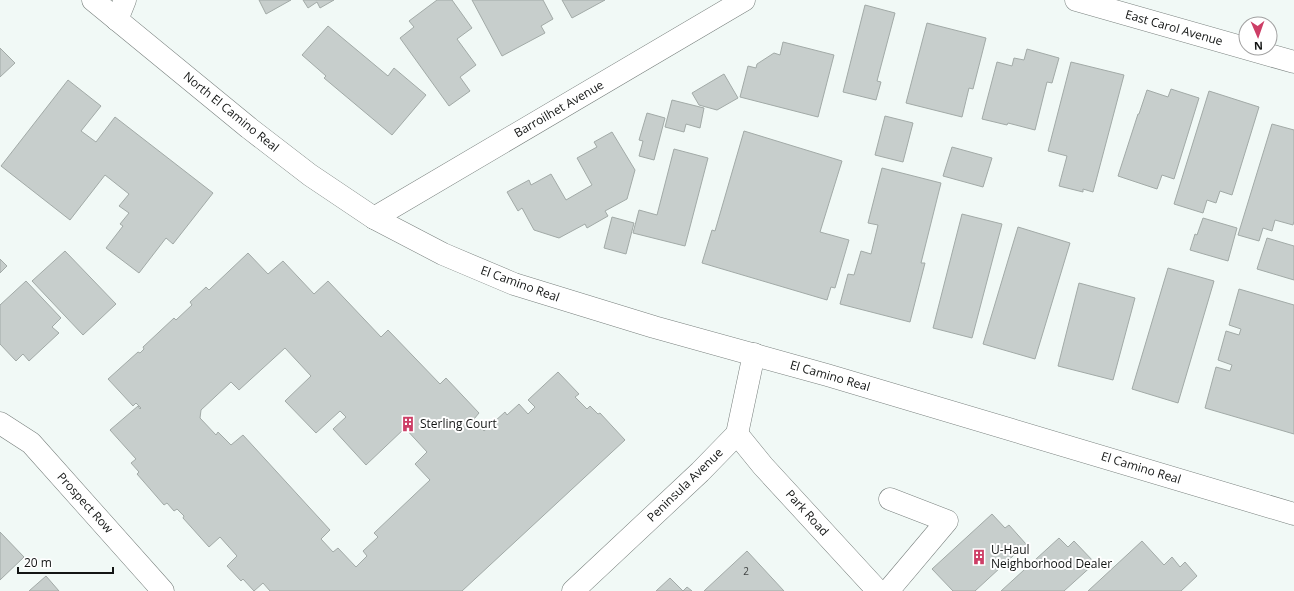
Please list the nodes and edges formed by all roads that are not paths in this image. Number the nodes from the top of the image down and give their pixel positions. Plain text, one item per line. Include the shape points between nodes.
1 (93, 0) edge
2 (125, 0) edge
3 (744, 0) edge
4 (1076, 0) edge
5 (116, 20) junction
6 (1294, 62) edge
7 (374, 218) junction
8 (754, 354) junction
9 (0, 422) edge
10 (737, 434) junction
11 (890, 499) dead end
12 (1294, 514) edge
13 (163, 591) edge
14 (573, 591) edge
15 (878, 591) edge
16 (888, 591) edge

1 - 5 main road, North El Camino Real
2 - 5 main road
3 - 7 main road, Barroilhet Avenue
4 - 6 main road, East Carol Avenue
5 - 7 main road, North El Camino Real via 249,128
7 - 8 main road, El Camino Real via 443,254 514,284 654,327
8 - 10 main road
8 - 12 main road, El Camino Real
9 - 13 main road, Prospect Row via 31,443
10 - 14 main road, Peninsula Avenue
10 - 15 main road, Park Road via 763,466
11 - 16 main road via 947,522

